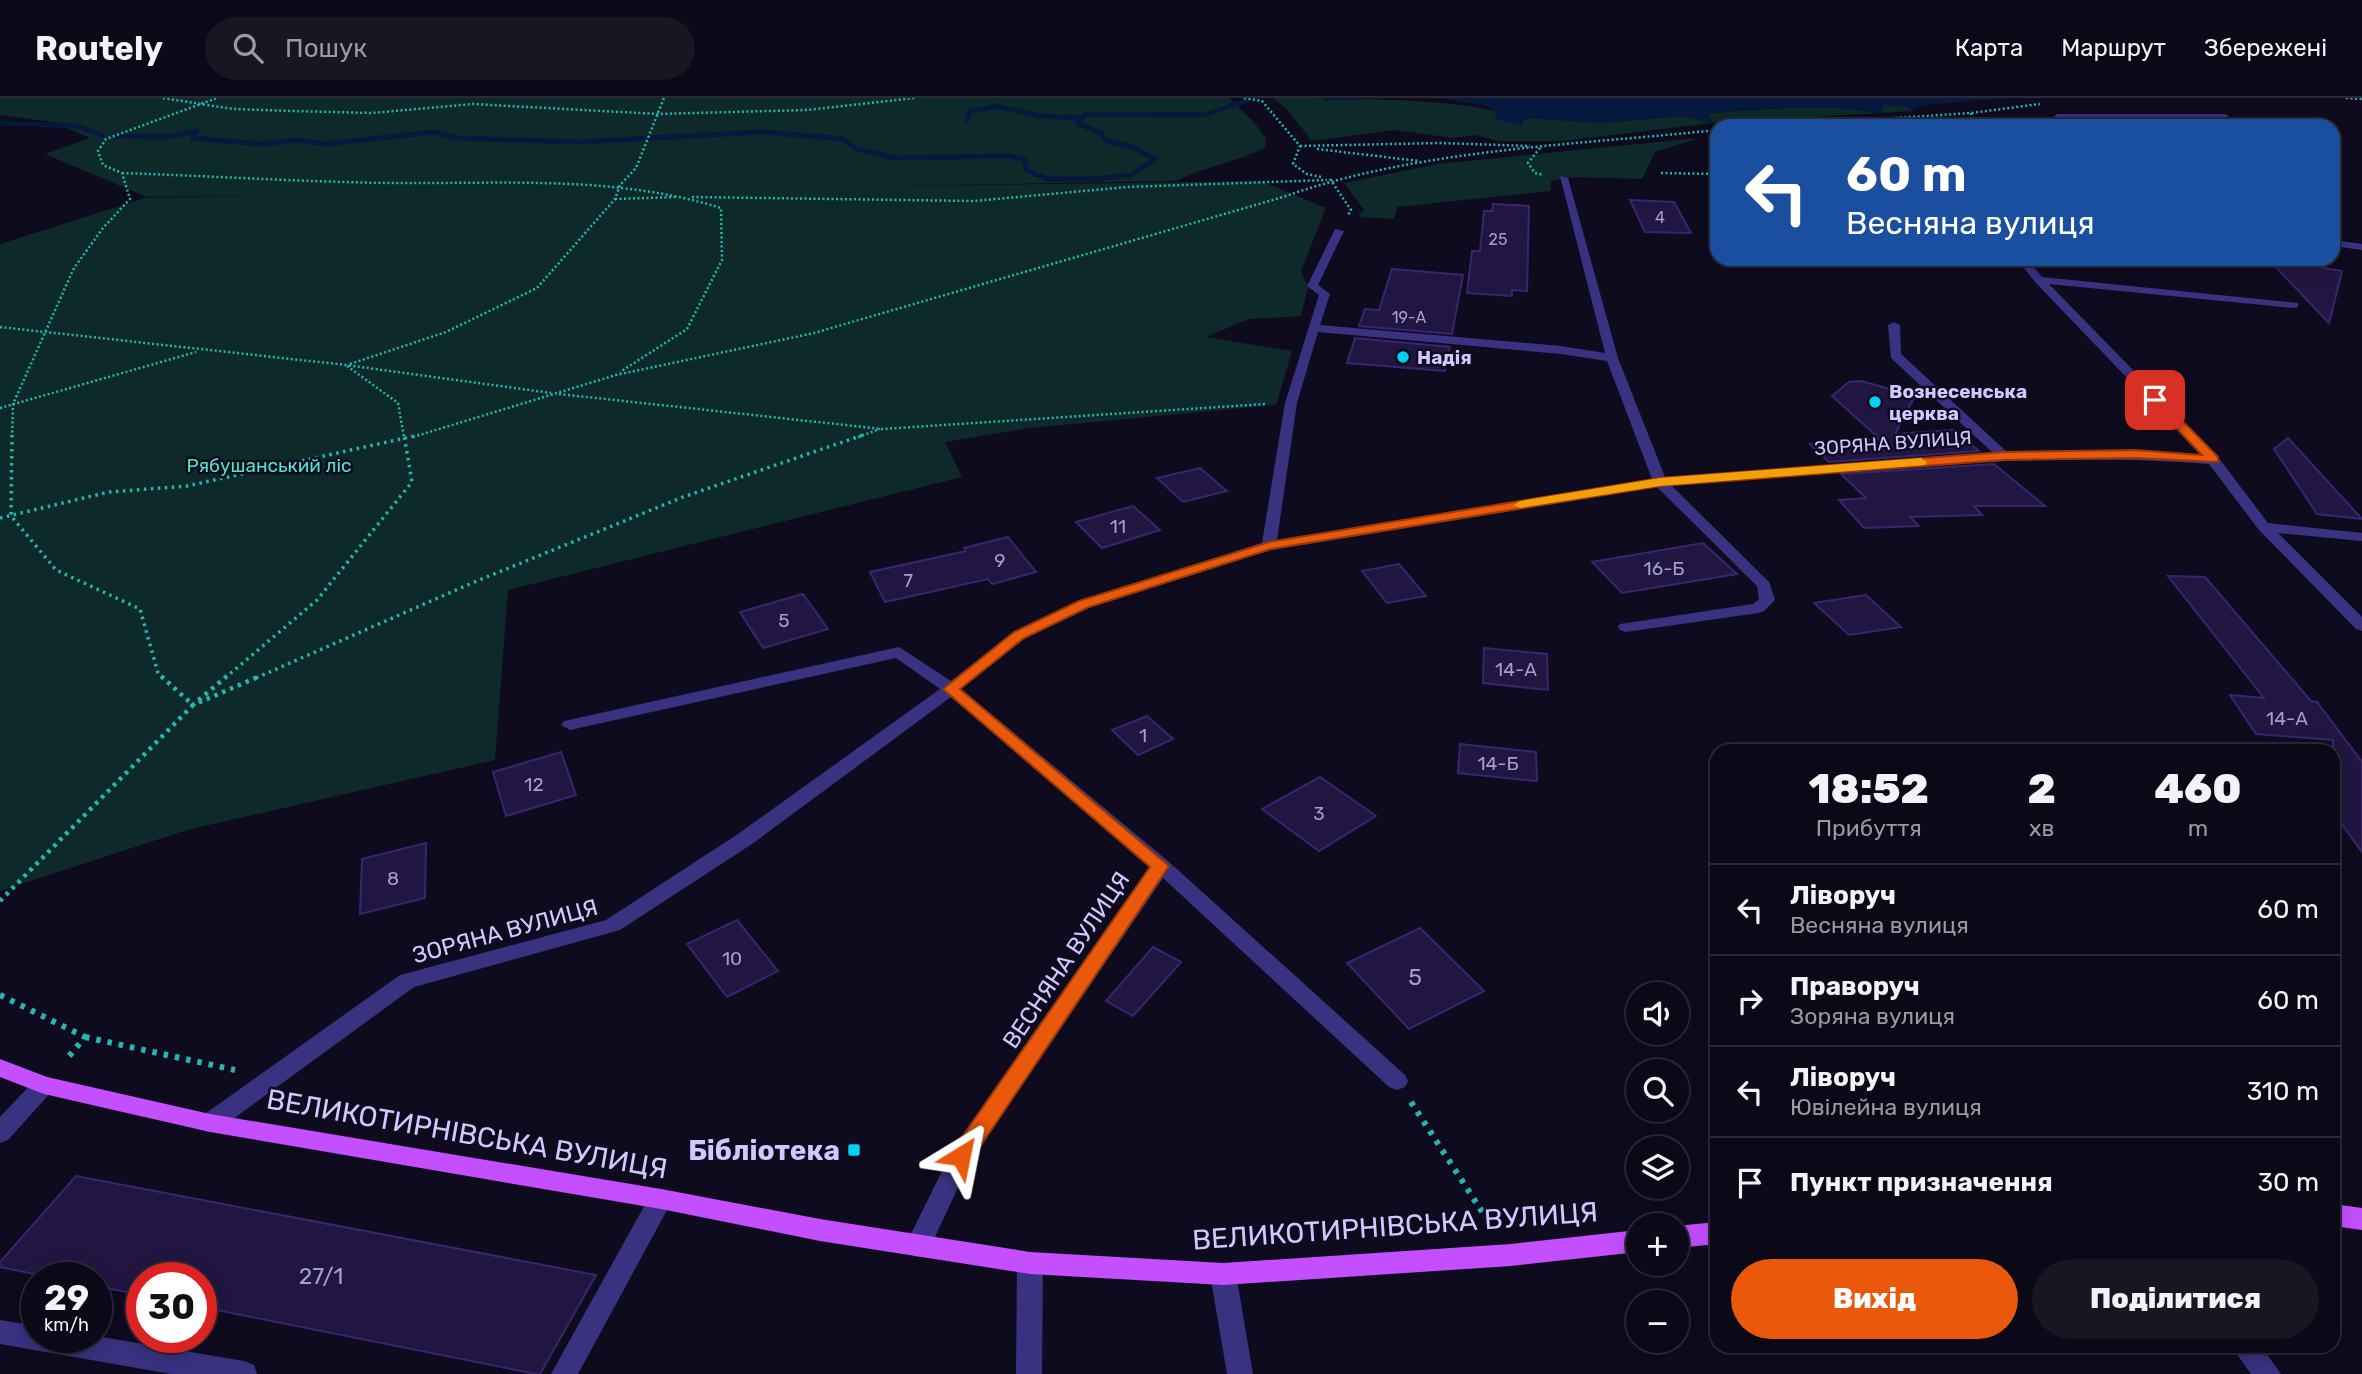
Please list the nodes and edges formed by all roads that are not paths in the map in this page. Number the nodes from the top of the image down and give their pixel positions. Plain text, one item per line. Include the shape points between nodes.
1 (2225, 116) dead end
2 (2056, 119) edge
3 (1563, 178) dead end
4 (1339, 231) road end
5 (2340, 244) edge
6 (2362, 247) edge
7 (2028, 266) edge
8 (2039, 280) junction
9 (2294, 305) dead end
10 (1894, 325) dead end
11 (1313, 328) junction
12 (1612, 358) junction
13 (2004, 456) junction
14 (2213, 460) junction
15 (1660, 482) junction
16 (2264, 527) junction
17 (2362, 537) edge
18 (1269, 546) junction
19 (1626, 626) dead end
20 (2362, 626) edge
21 (951, 689) junction
22 (570, 724) dead end
23 (1160, 866) junction
24 (0, 1068) edge
25 (1397, 1081) road end
26 (44, 1085) junction
27 (210, 1123) junction
28 (0, 1133) edge
29 (661, 1199) junction
30 (2340, 1216) edge
31 (2362, 1219) edge
32 (1710, 1234) edge
33 (1689, 1236) edge
34 (1626, 1242) edge
35 (918, 1246) junction
36 (1030, 1263) junction
37 (1223, 1274) junction
38 (0, 1332) edge
39 (2250, 1353) edge
40 (244, 1374) edge
41 (564, 1374) edge
42 (1029, 1374) edge
43 (1240, 1374) edge
44 (2268, 1374) edge

1 - 2 street
3 - 12 street
4 - 11 street via 1312,286 1325,294
5 - 6 street
7 - 8 street
8 - 9 street
8 - 14 street
10 - 13 street via 1895,355
11 - 12 street
11 - 18 street via 1291,403
12 - 15 street
13 - 14 street, ЗОРЯНА ВУЛИЦЯ via 2135,454
13 - 15 street, ЗОРЯНА ВУЛИЦЯ
14 - 16 street
15 - 18 street, ЗОРЯНА ВУЛИЦЯ
15 - 19 street via 1764,585 1767,600 1758,608
16 - 17 street
16 - 20 street
18 - 21 street, ЗОРЯНА ВУЛИЦЯ via 1084,604 1019,635
21 - 22 street via 900,652
21 - 23 street, ВЕСНЯНА ВУЛИЦЯ
21 - 27 street, ЗОРЯНА ВУЛИЦЯ via 745,839 613,925 407,981
23 - 25 street
23 - 35 street, ВЕСНЯНА ВУЛИЦЯ via 961,1156
24 - 26 main road, ВЕЛИКОТИРНІВСЬКА ВУЛИЦЯ
26 - 27 main road, ВЕЛИКОТИРНІВСЬКА ВУЛИЦЯ
26 - 28 street
27 - 29 main road, ВЕЛИКОТИРНІВСЬКА ВУЛИЦЯ
29 - 35 main road, ВЕЛИКОТИРНІВСЬКА ВУЛИЦЯ
29 - 41 street
30 - 31 main road
32 - 33 main road
34 - 37 main road, ВЕЛИКОТИРНІВСЬКА ВУЛИЦЯ via 1511,1255
35 - 36 main road, ВЕЛИКОТИРНІВСЬКА ВУЛИЦЯ
36 - 37 main road, ВЕЛИКОТИРНІВСЬКА ВУЛИЦЯ
36 - 42 street
37 - 43 street
38 - 40 street
39 - 44 street

